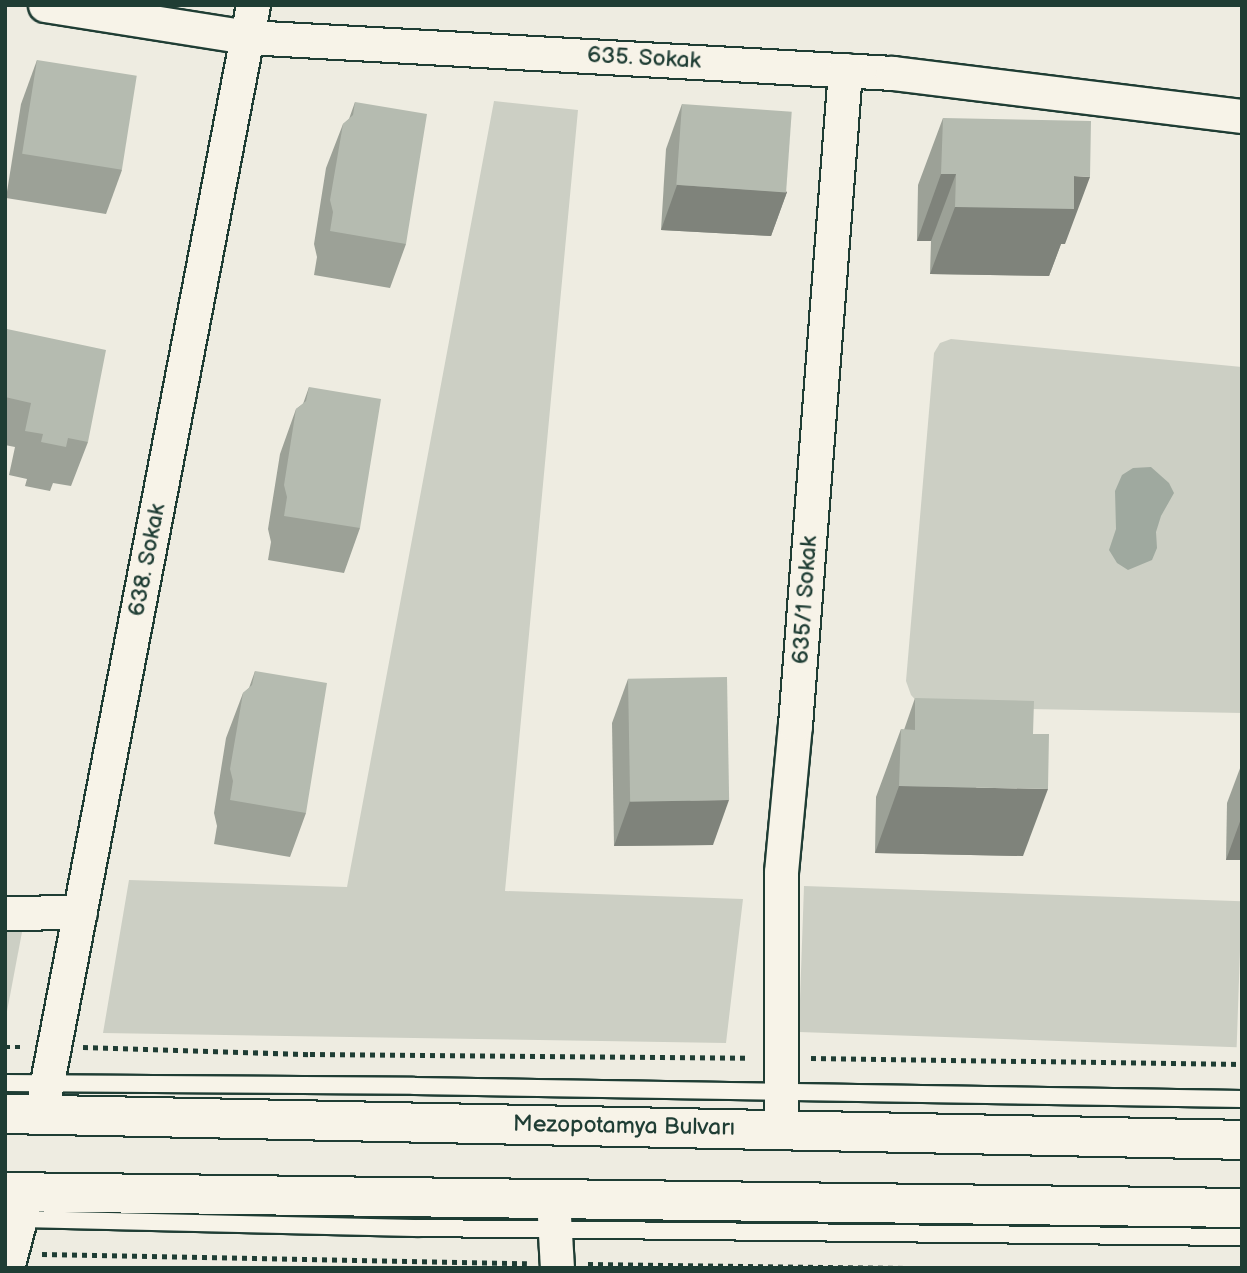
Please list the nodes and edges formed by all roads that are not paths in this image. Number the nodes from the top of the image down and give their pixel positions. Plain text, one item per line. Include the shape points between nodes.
1 (45, 5) edge
2 (250, 21) edge
3 (845, 70) junction
4 (1242, 117) edge
5 (80, 912) junction
6 (5, 913) edge
7 (5, 1083) edge
8 (1242, 1099) edge
9 (31, 1104) edge
10 (781, 1111) junction
11 (1242, 1140) edge
12 (14, 1206) edge
13 (1242, 1208) edge
14 (553, 1214) junction
15 (1242, 1237) edge
16 (9, 1260) edge
17 (556, 1266) edge

1 - 2 street, 635. Sokak
2 - 3 street, 635. Sokak
2 - 5 street, 638. Sokak
3 - 4 street, 635. Sokak
3 - 10 street, 635/1 Sokak via 780,872
5 - 6 street
5 - 9 street, 638. Sokak via 54,1047
7 - 9 lane
8 - 10 lane
9 - 10 main road, Mezopotamya Bulvarı
10 - 11 main road, Mezopotamya Bulvarı
12 - 14 main road
12 - 16 street
13 - 14 main road
14 - 15 lane
14 - 17 street

